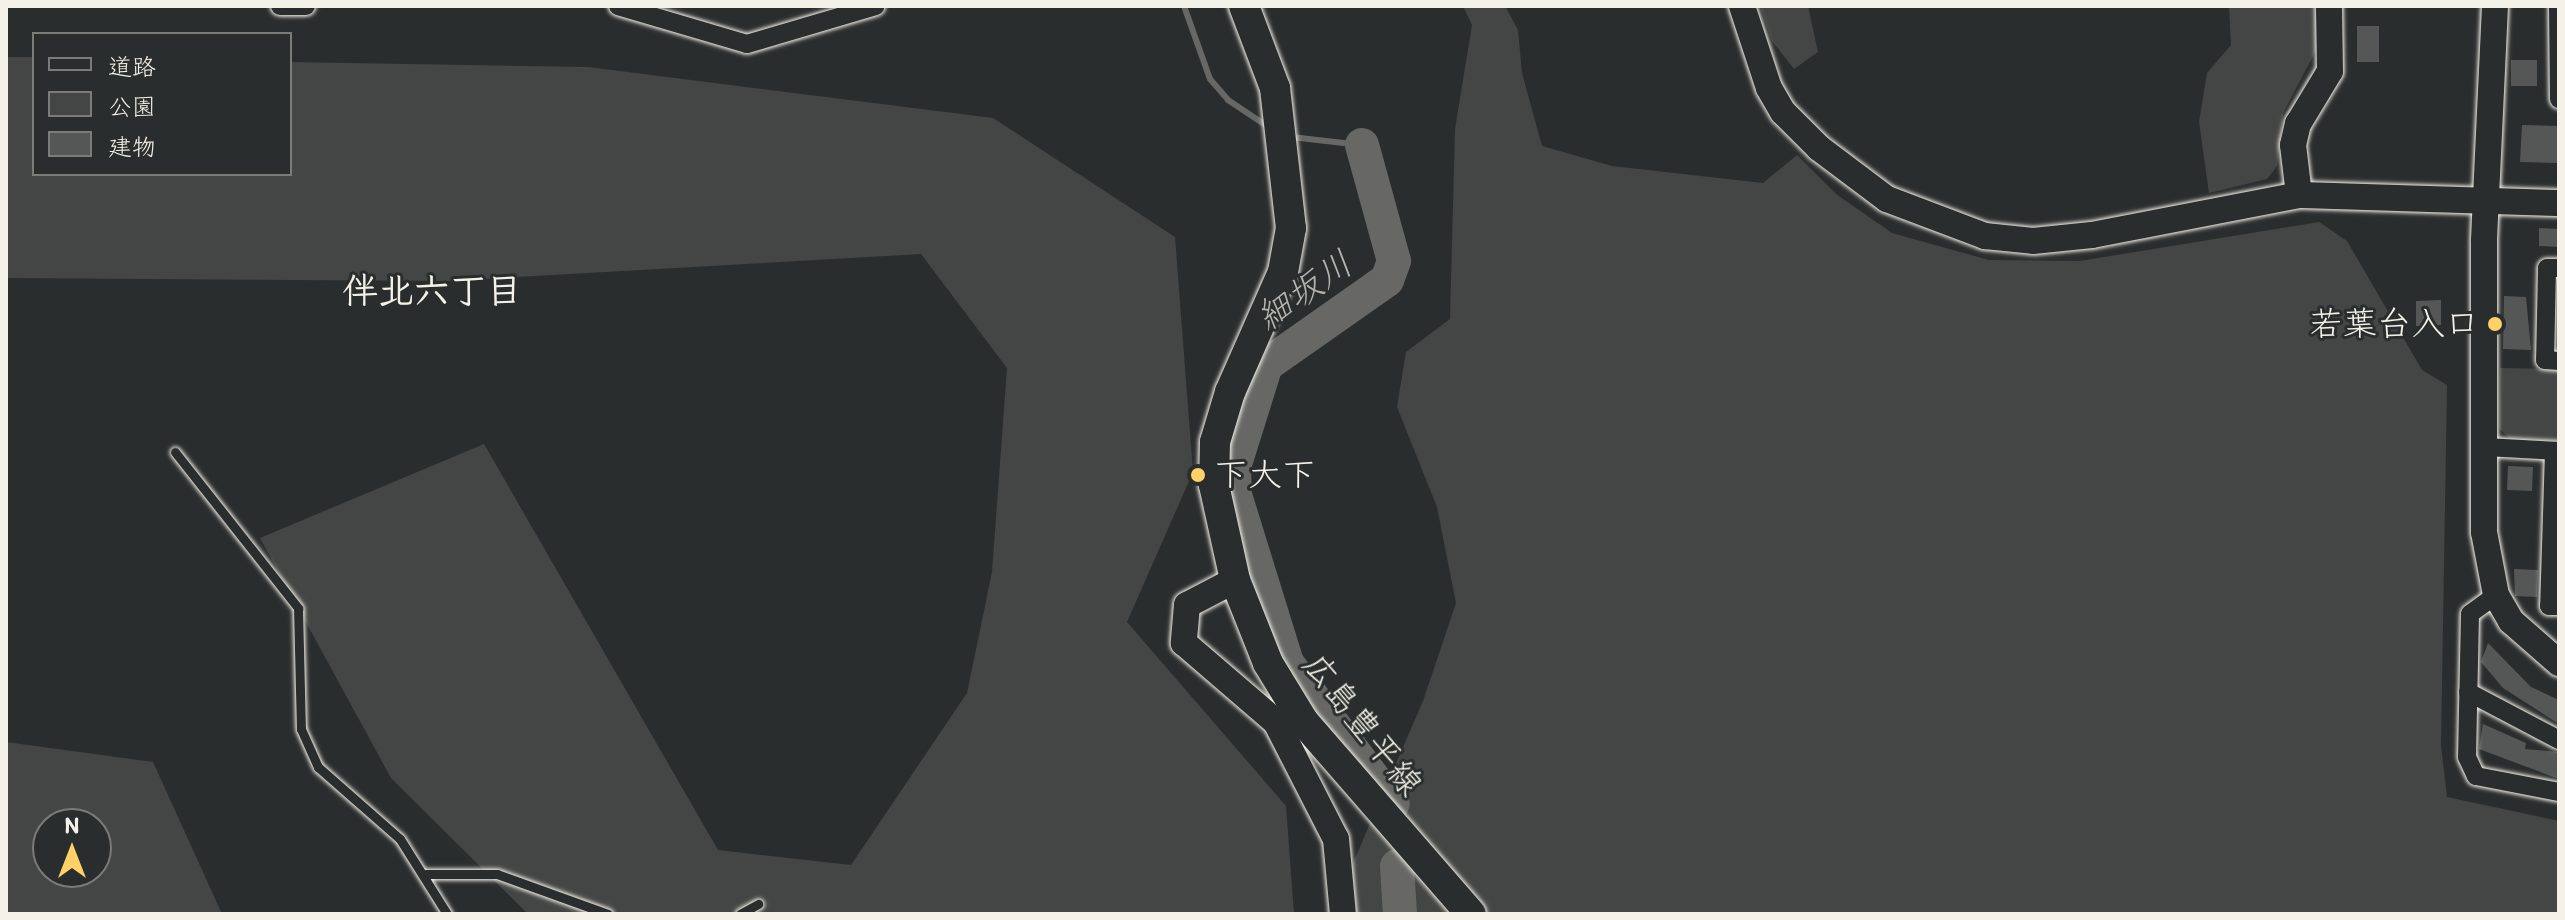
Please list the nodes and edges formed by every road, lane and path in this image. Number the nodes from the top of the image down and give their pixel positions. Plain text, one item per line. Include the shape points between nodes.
1 (280, 6) edge
2 (306, 6) edge
3 (618, 6) edge
4 (876, 6) edge
5 (1244, 6) edge
6 (1742, 6) edge
7 (2329, 6) edge
8 (2495, 6) edge
9 (2558, 6) edge
10 (2559, 99) edge
11 (2299, 195) junction
12 (2485, 200) junction
13 (2559, 203) edge
14 (2559, 268) edge
15 (2559, 361) edge
16 (2485, 447) junction
17 (2557, 451) edge
18 (175, 452) dead end
19 (1235, 580) junction
20 (2496, 595) junction
21 (2559, 606) edge
22 (2559, 663) edge
23 (2468, 692) junction
24 (2559, 740) edge
25 (2559, 792) edge
26 (426, 874) junction
27 (758, 904) dead end
28 (447, 914) edge
29 (608, 914) edge
30 (740, 914) edge
31 (1343, 914) edge
32 (1471, 914) edge

1 - 2 street
3 - 4 street via 747,44
5 - 19 main road, 広島豊平線 via 1282,129 1291,228 1283,272 1230,392 1215,442 1214,485
6 - 11 street via 1783,112 1887,199 1938,222 2033,241 2154,227
7 - 11 street via 2330,71 2298,124 2293,145
8 - 12 street
9 - 10 street
11 - 12 street
12 - 13 street
12 - 16 street
14 - 15 street via 2547,268 2545,360
16 - 17 street
16 - 20 street via 2484,532
17 - 21 street via 2549,606
18 - 26 lane via 298,608 301,729 318,767 400,839
19 - 31 street via 1187,605 1184,643 1276,722 1336,839
19 - 32 main road, 広島豊平線 via 1268,663 1304,722
20 - 22 street via 2511,621
20 - 23 street via 2470,614
23 - 24 street
23 - 25 street via 2467,757 2476,776
26 - 28 lane
26 - 29 lane via 497,874
27 - 30 lane

